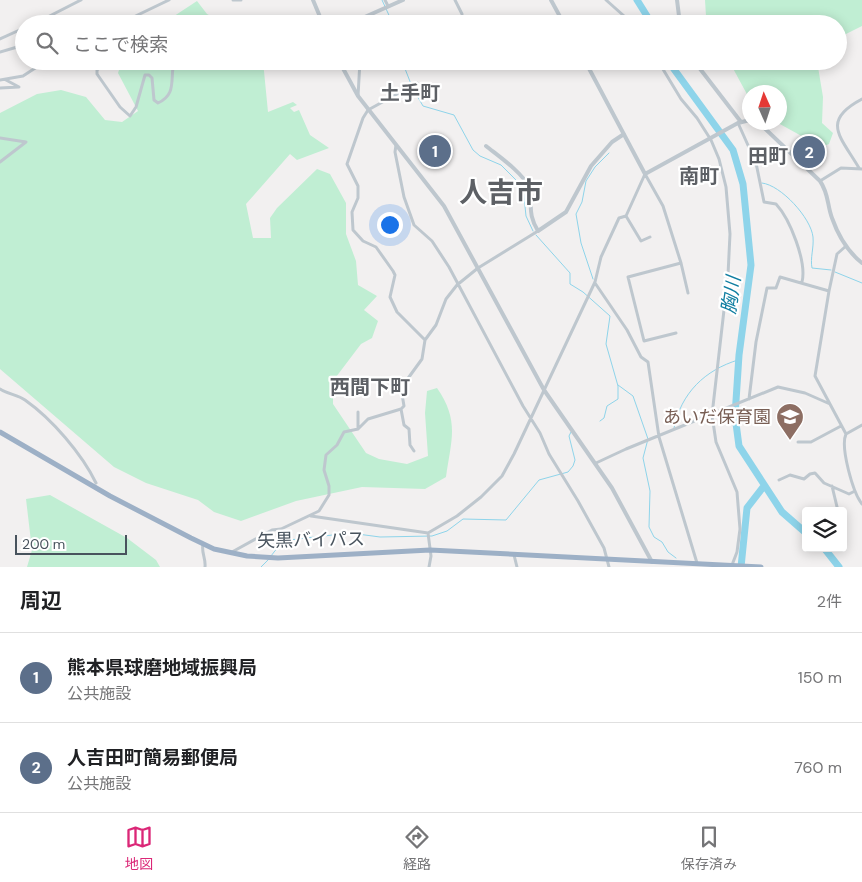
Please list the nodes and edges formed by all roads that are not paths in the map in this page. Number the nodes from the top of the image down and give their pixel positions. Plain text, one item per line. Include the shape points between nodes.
1 (81, 0) edge
2 (169, 0) edge
3 (234, 0) edge
4 (241, 0) edge
5 (313, 0) edge
6 (385, 0) edge
7 (403, 0) edge
8 (456, 0) edge
9 (551, 0) edge
10 (606, 0) edge
11 (677, 0) edge
12 (388, 6) junction
13 (462, 14) dead end
14 (52, 15) edge
15 (138, 15) edge
16 (319, 15) edge
17 (369, 15) edge
18 (559, 15) edge
19 (623, 15) edge
20 (679, 15) edge
21 (15, 32) edge
22 (0, 39) edge
23 (15, 48) edge
24 (0, 52) edge
25 (32, 70) edge
26 (97, 70) edge
27 (173, 70) edge
28 (343, 70) edge
29 (359, 70) edge
30 (590, 70) edge
31 (663, 70) edge
32 (701, 70) edge
33 (0, 80) edge
34 (6, 80) junction
35 (417, 83) dead end
36 (0, 88) edge
37 (358, 96) junction
38 (862, 99) edge
39 (368, 110) junction
40 (740, 123) junction
41 (766, 130) edge
42 (624, 134) junction
43 (0, 138) edge
44 (712, 139) junction
45 (396, 145) junction
46 (486, 146) dead end
47 (0, 162) edge
48 (860, 169) edge
49 (645, 174) junction
50 (820, 181) junction
51 (626, 216) junction
52 (538, 231) junction
53 (650, 237) dead end
54 (846, 246) junction
55 (680, 263) junction
56 (862, 263) edge
57 (478, 268) junction
58 (595, 282) junction
59 (802, 282) junction
60 (457, 285) junction
61 (829, 290) junction
62 (688, 293) dead end
63 (676, 333) dead end
64 (425, 340) junction
65 (0, 389) edge
66 (544, 390) junction
67 (748, 400) junction
68 (830, 404) junction
69 (401, 409) junction
70 (358, 412) dead end
71 (714, 414) junction
72 (531, 418) junction
73 (862, 425) edge
74 (841, 426) junction
75 (358, 429) junction
76 (0, 432) edge
77 (846, 434) junction
78 (659, 437) junction
79 (798, 442) dead end
80 (414, 451) dead end
81 (596, 463) junction
82 (779, 480) dead end
83 (96, 483) dead end
84 (832, 486) junction
85 (855, 492) junction
86 (862, 504) edge
87 (837, 507) edge
88 (311, 516) junction
89 (428, 533) junction
90 (203, 544) junction
91 (430, 550) junction
92 (232, 553) junction
93 (514, 554) junction
94 (608, 559) junction
95 (653, 564) edge
96 (698, 564) junction
97 (734, 565) junction
98 (748, 566) edge
99 (205, 567) edge
100 (429, 567) edge
101 (517, 567) edge
102 (609, 567) edge
103 (761, 567) edge

1 - 14 street
2 - 15 street
3 - 4 street
5 - 16 street
6 - 12 street
7 - 12 street
8 - 13 street
9 - 18 street
10 - 19 street
11 - 20 street
12 - 17 street
21 - 22 street
23 - 24 street
25 - 34 street
26 - 27 street via 120,107 130,116 136,107 145,75 152,78 154,100 158,103 172,90
28 - 37 street
29 - 37 street
30 - 42 street
31 - 44 street
32 - 40 street
33 - 34 street
34 - 36 street via 19,87
35 - 39 street
37 - 39 street
38 - 48 street via 848,107 837,120 838,137
39 - 45 street
39 - 64 street via 347,164 358,186 358,198 352,212 353,230 363,241 376,247 393,271 390,297 397,312
40 - 44 street
40 - 59 street via 756,163 764,202 776,204 790,226 804,274
41 - 50 street
42 - 49 street
42 - 52 street via 612,142 591,166 566,212
43 - 47 street via 26,142
44 - 49 street
44 - 71 street via 722,170 730,234
45 - 57 street via 444,206
45 - 60 street via 404,197 414,225 436,246
46 - 52 street via 526,183 530,217
48 - 50 street via 842,168
49 - 51 street
49 - 55 street via 663,206
50 - 54 street via 827,192 831,217
51 - 53 street via 641,241
51 - 58 street via 619,218 610,237
52 - 57 street
54 - 56 street
54 - 61 street via 837,254
55 - 62 street
55 - 63 street via 628,277 644,341
57 - 60 street
57 - 66 street
58 - 66 street
58 - 78 street via 641,357 648,362
59 - 61 street
59 - 67 street via 780,277 776,288 766,290
60 - 64 street
60 - 72 street
61 - 68 street via 815,371
64 - 69 street via 422,359 401,388 404,406
65 - 83 street via 23,398 40,413 85,462
66 - 72 street
66 - 81 street
67 - 68 street via 778,387 805,393
67 - 71 street
68 - 74 street
69 - 75 street via 368,419
69 - 80 street
70 - 75 street
71 - 78 street
71 - 97 street via 716,442 737,492 740,529
72 - 89 street via 502,476 457,516
72 - 94 street
73 - 77 street
74 - 77 street
74 - 79 street via 811,442
75 - 88 street via 344,432 326,455 324,470 329,495 326,503
76 - 90 highway, 矢黒バイパス via 110,496
77 - 85 street via 844,444
78 - 81 street
78 - 96 street
81 - 95 street
82 - 84 street via 790,475 804,479 815,473 818,479
84 - 85 street via 849,494
84 - 87 street
85 - 86 street
88 - 89 street
88 - 92 street via 272,530
89 - 91 street
90 - 92 highway, 矢黒バイパス
90 - 99 street
91 - 92 highway, 矢黒バイパス via 278,558
91 - 93 highway, 矢黒バイパス
91 - 100 street
93 - 94 highway, 矢黒バイパス
93 - 101 street
94 - 95 highway, 矢黒バイパス
94 - 102 street
95 - 96 highway, 矢黒バイパス
96 - 97 highway, 矢黒バイパス
97 - 98 highway, 矢黒バイパス
98 - 103 highway, 矢黒バイパス

